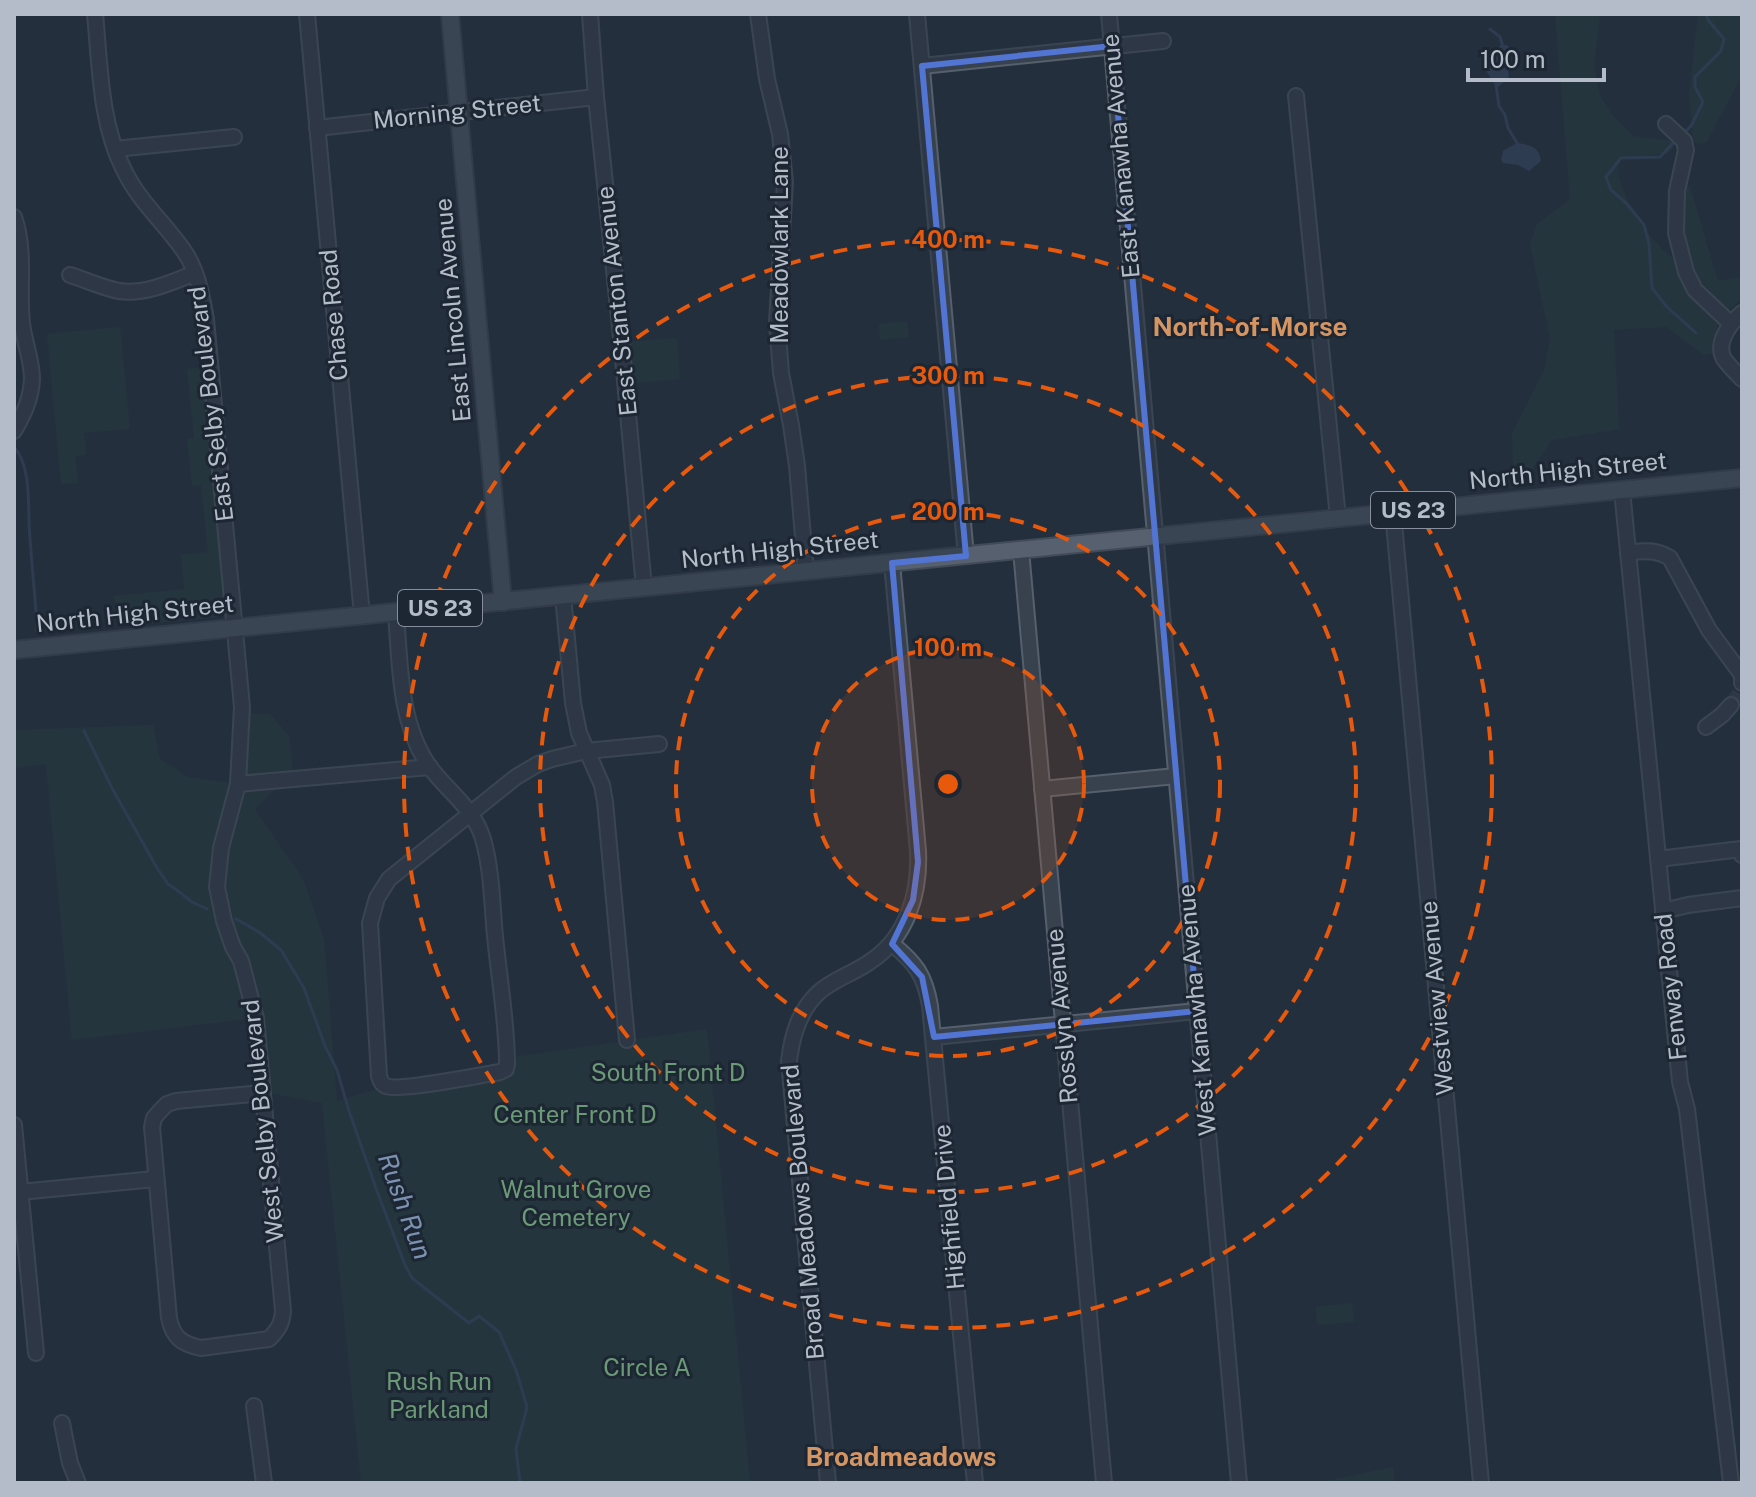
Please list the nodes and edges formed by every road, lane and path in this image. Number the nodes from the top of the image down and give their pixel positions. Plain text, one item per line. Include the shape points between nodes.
1 (95, 14) edge
2 (307, 14) edge
3 (450, 14) edge
4 (590, 14) edge
5 (758, 14) edge
6 (917, 14) edge
7 (1109, 14) edge
8 (1163, 41) dead end
9 (1112, 46) junction
10 (922, 66) junction
11 (1296, 96) dead end
12 (596, 97) junction
13 (459, 112) junction
14 (1666, 124) dead end
15 (317, 128) junction
16 (234, 137) dead end
17 (115, 149) junction
18 (14, 217) edge
19 (195, 273) junction
20 (70, 275) dead end
21 (1742, 313) edge
22 (1731, 324) junction
23 (1742, 379) edge
24 (14, 431) edge
25 (1742, 478) edge
26 (1622, 490) junction
27 (1393, 512) junction
28 (1338, 518) junction
29 (1155, 536) junction
30 (1021, 550) junction
31 (1628, 552) junction
32 (966, 556) junction
33 (892, 563) junction
34 (806, 572) junction
35 (644, 588) junction
36 (563, 596) junction
37 (503, 602) junction
38 (396, 613) junction
39 (362, 616) junction
40 (236, 629) junction
41 (14, 650) edge
42 (1742, 683) edge
43 (1731, 705) tunnel mouth
44 (1706, 727) dead end
45 (659, 744) dead end
46 (586, 751) junction
47 (430, 767) junction
48 (1176, 776) junction
49 (238, 784) junction
50 (1042, 789) junction
51 (470, 813) junction
52 (1742, 855) edge
53 (1658, 859) junction
54 (1742, 898) edge
55 (1663, 911) junction
56 (892, 944) junction
57 (1197, 1011) junction
58 (1063, 1025) junction
59 (934, 1037) junction
60 (627, 1040) dead end
61 (263, 1093) junction
62 (14, 1125) edge
63 (155, 1179) junction
64 (20, 1192) junction
65 (36, 1353) dead end
66 (254, 1406) dead end
67 (62, 1423) dead end
68 (1734, 1480) edge
69 (78, 1483) edge
70 (264, 1483) edge
71 (828, 1483) edge
72 (975, 1483) edge
73 (1104, 1483) edge
74 (1239, 1483) edge
75 (1481, 1483) edge

1 - 17 street, East Selby Boulevard
2 - 15 street, Chase Road
3 - 13 main road, East Lincoln Avenue
4 - 12 street, East Stanton Avenue
5 - 34 street, Meadowlark Lane via 783,158 777,323
6 - 10 street
7 - 9 street, East Kanawha Avenue
8 - 9 street
9 - 10 street
9 - 29 street, East Kanawha Avenue
10 - 32 street
11 - 28 street
12 - 13 street, Morning Street
12 - 35 street, East Stanton Avenue
13 - 15 street, Morning Street
13 - 37 main road, East Lincoln Avenue
14 - 22 street via 1686,150 1677,191 1676,233 1686,272 1695,290
15 - 39 street, Chase Road
16 - 17 street
17 - 19 street, East Selby Boulevard via 131,185
18 - 24 street via 32,378 28,403
19 - 20 street via 131,292
19 - 40 street, East Selby Boulevard via 206,319
21 - 22 street
22 - 23 street via 1721,352
25 - 26 main road, North High Street / US 23
26 - 27 main road, North High Street / US 23
26 - 31 street, Fenway Road
27 - 28 main road, North High Street / US 23
27 - 75 street, Westview Avenue
28 - 29 main road, North High Street / US 23
29 - 30 main road, North High Street / US 23
29 - 48 street, West Kanawha Avenue
30 - 32 main road, North High Street / US 23
30 - 50 street, Rosslyn Avenue
31 - 42 street via 1651,550 1670,558
31 - 53 street, Fenway Road
32 - 33 main road, North High Street / US 23
33 - 34 main road, North High Street / US 23
33 - 56 street, Broad Meadows Boulevard via 918,862 909,913
34 - 35 main road, North High Street / US 23
35 - 36 main road, North High Street / US 23
36 - 37 main road, North High Street / US 23
36 - 46 street via 573,703
37 - 38 main road, North High Street / US 23
38 - 39 main road, North High Street / US 23
38 - 47 street via 406,711
39 - 40 main road, North High Street / US 23
40 - 41 main road, North High Street / US 23
40 - 49 street, West Selby Boulevard via 242,707
43 - 44 street
45 - 46 street
46 - 51 street via 538,764
46 - 60 street via 605,802
47 - 49 street
47 - 51 street
48 - 50 street
48 - 57 street, West Kanawha Avenue
49 - 61 street, West Selby Boulevard via 217,887 256,1018
50 - 58 street, Rosslyn Avenue
51 - 51 street via 389,879 372,911 385,1086 506,1069 487,857
52 - 53 street via 1741,849
53 - 55 street, Fenway Road
54 - 55 street
55 - 68 street, Fenway Road via 1680,1082
56 - 59 street, Highfield Drive via 922,977
56 - 71 street, Broad Meadows Boulevard via 814,997 797,1024 790,1050
57 - 58 street
57 - 74 street, West Kanawha Avenue
58 - 59 street
58 - 73 street, Rosslyn Avenue
59 - 72 street, Highfield Drive
61 - 63 street via 167,1104 152,1127
61 - 63 street, West Selby Boulevard via 283,1311 282,1322 269,1339 201,1348 180,1341 172,1330
62 - 64 street
63 - 64 street
64 - 65 street
66 - 70 street
67 - 69 street

